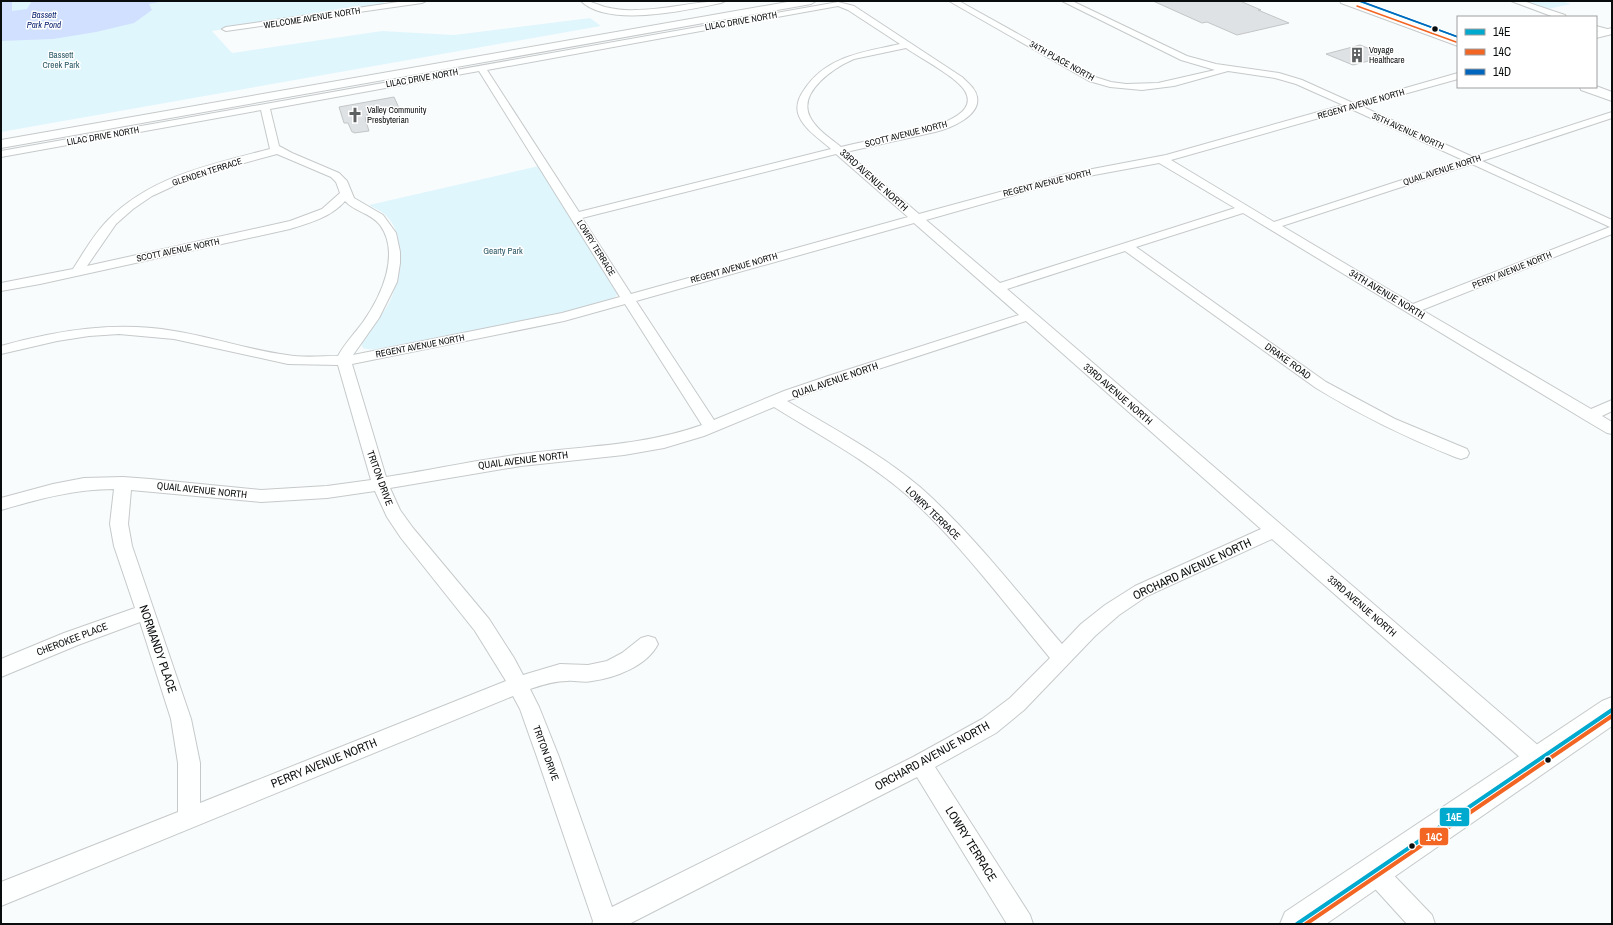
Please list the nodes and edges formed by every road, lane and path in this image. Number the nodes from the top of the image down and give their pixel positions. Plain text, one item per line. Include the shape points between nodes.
1 (422, 1) edge
2 (757, 1) edge
3 (768, 1) edge
4 (811, 1) edge
5 (953, 1) edge
6 (1066, 1) edge
7 (1345, 1) edge
8 (1359, 1) edge
9 (1515, 1) edge
10 (588, 3) edge
11 (722, 5) edge
12 (843, 5) joint
13 (1559, 16) edge
14 (1597, 28) edge
15 (226, 29) dead end
16 (1610, 31) edge
17 (1597, 35) edge
18 (1457, 37) edge
19 (1457, 42) edge
20 (907, 45) junction
21 (482, 68) junction
22 (1227, 70) junction
23 (1457, 76) edge
24 (1589, 88) edge
25 (1612, 97) edge
26 (1354, 106) junction
27 (265, 107) junction
28 (1612, 115) edge
29 (1, 134) edge
30 (1, 144) edge
31 (278, 150) junction
32 (840, 150) junction
33 (1, 154) edge
34 (1161, 159) junction
35 (1474, 160) junction
36 (345, 194) junction
37 (1244, 209) junction
38 (576, 216) junction
39 (916, 218) junction
40 (1612, 224) edge
41 (1272, 226) junction
42 (1612, 230) edge
43 (1127, 246) junction
44 (77, 272) junction
45 (1, 287) edge
46 (998, 288) junction
47 (627, 298) junction
48 (1412, 309) junction
49 (1029, 316) junction
50 (1, 350) edge
51 (344, 361) junction
52 (776, 401) junction
53 (1612, 405) edge
54 (1590, 416) junction
55 (711, 427) junction
56 (1612, 429) edge
57 (1461, 453) dead end
58 (123, 483) junction
59 (380, 484) junction
60 (1, 504) edge
61 (1275, 530) junction
62 (145, 612) junction
63 (648, 644) dead end
64 (1062, 658) junction
65 (1, 668) edge
66 (518, 685) junction
67 (1612, 710) edge
68 (1540, 760) junction
69 (921, 764) junction
70 (189, 817) junction
71 (1374, 872) junction
72 (1, 894) edge
73 (605, 924) edge
74 (1021, 924) edge
75 (1297, 924) edge
76 (1423, 924) edge

1 - 15 street, WELCOME AVENUE NORTH
2 - 11 main road
3 - 11 main road
4 - 30 main road
5 - 22 street, 34TH PLACE NORTH via 1092,79 1116,87 1143,88 1165,85
6 - 22 street, 35TH AVENUE NORTH via 1184,58
7 - 19 main road
8 - 18 main road
9 - 13 street
10 - 11 street via 617,11 649,12
11 - 29 main road
12 - 20 street, SCOTT AVENUE NORTH
12 - 21 street, LILAC DRIVE NORTH
14 - 16 street
16 - 17 main road
20 - 32 street, 33RD AVENUE NORTH via 860,54 844,60 826,72 806,93 803,111 807,121
20 - 32 street, SCOTT AVENUE NORTH via 966,85 974,99 970,109 960,119 935,129
21 - 27 street, LILAC DRIVE NORTH
21 - 38 street, LOWRY TERRACE
22 - 26 street, 35TH AVENUE NORTH via 1288,78
23 - 26 street, REGENT AVENUE NORTH
24 - 25 main road
26 - 34 street, REGENT AVENUE NORTH
26 - 35 street, 35TH AVENUE NORTH
27 - 31 street via 274,147
27 - 33 street, LILAC DRIVE NORTH
28 - 35 street, QUAIL AVENUE NORTH
31 - 36 street via 286,156 334,175 344,186
31 - 44 street, GLENDEN TERRACE via 205,170 141,198 111,223
32 - 38 street, SCOTT AVENUE NORTH
32 - 39 street, 33RD AVENUE NORTH
34 - 37 street, 34TH AVENUE NORTH
34 - 39 street, REGENT AVENUE NORTH via 1066,177
35 - 40 street, 35TH AVENUE NORTH
35 - 41 street, QUAIL AVENUE NORTH
36 - 44 street, SCOTT AVENUE NORTH via 331,209 304,221
36 - 51 street via 351,201 374,213 387,225 394,256 388,290
37 - 41 street, 34TH AVENUE NORTH
37 - 43 street
38 - 47 street, LOWRY TERRACE
39 - 46 street, 33RD AVENUE NORTH
39 - 47 street, REGENT AVENUE NORTH
41 - 48 street, 34TH AVENUE NORTH
42 - 48 street, PERRY AVENUE NORTH
43 - 46 street
43 - 57 street, DRAKE ROAD via 1348,402 1409,432
44 - 45 street, SCOTT AVENUE NORTH
46 - 49 street, 33RD AVENUE NORTH
47 - 51 street, REGENT AVENUE NORTH via 599,308 533,324
47 - 55 street, LOWRY TERRACE
48 - 54 street, 34TH AVENUE NORTH
49 - 52 street, QUAIL AVENUE NORTH via 834,379
49 - 61 street, 33RD AVENUE NORTH
50 - 51 street, REGENT AVENUE NORTH via 57,337 119,330 174,335 288,360
51 - 59 street, TRITON DRIVE
52 - 55 street, QUAIL AVENUE NORTH
52 - 64 street, LOWRY TERRACE via 876,463 913,491 949,524
53 - 54 street
54 - 56 street, 34TH AVENUE NORTH
55 - 59 street, QUAIL AVENUE NORTH via 654,444 523,459
58 - 59 street, QUAIL AVENUE NORTH via 261,496
58 - 60 street, QUAIL AVENUE NORTH via 65,487
58 - 62 street, NORMANDY PLACE via 119,524 123,546
59 - 66 street, TRITON DRIVE via 393,513 482,625
61 - 64 street, ORCHARD AVENUE NORTH via 1141,591 1088,630
61 - 68 street, 33RD AVENUE NORTH
62 - 65 street, CHEROKEE PLACE
62 - 70 street, NORMANDY PLACE via 181,719 189,763
63 - 66 street, PERRY AVENUE NORTH via 635,657 614,668 591,673 566,672 543,676
64 - 69 street, ORCHARD AVENUE NORTH via 1017,704 989,726
66 - 70 street, PERRY AVENUE NORTH
66 - 73 street, TRITON DRIVE via 548,757
67 - 68 main road
68 - 71 main road
69 - 73 street, ORCHARD AVENUE NORTH
69 - 74 street, LOWRY TERRACE
70 - 72 street, PERRY AVENUE NORTH
71 - 75 main road
71 - 76 street

